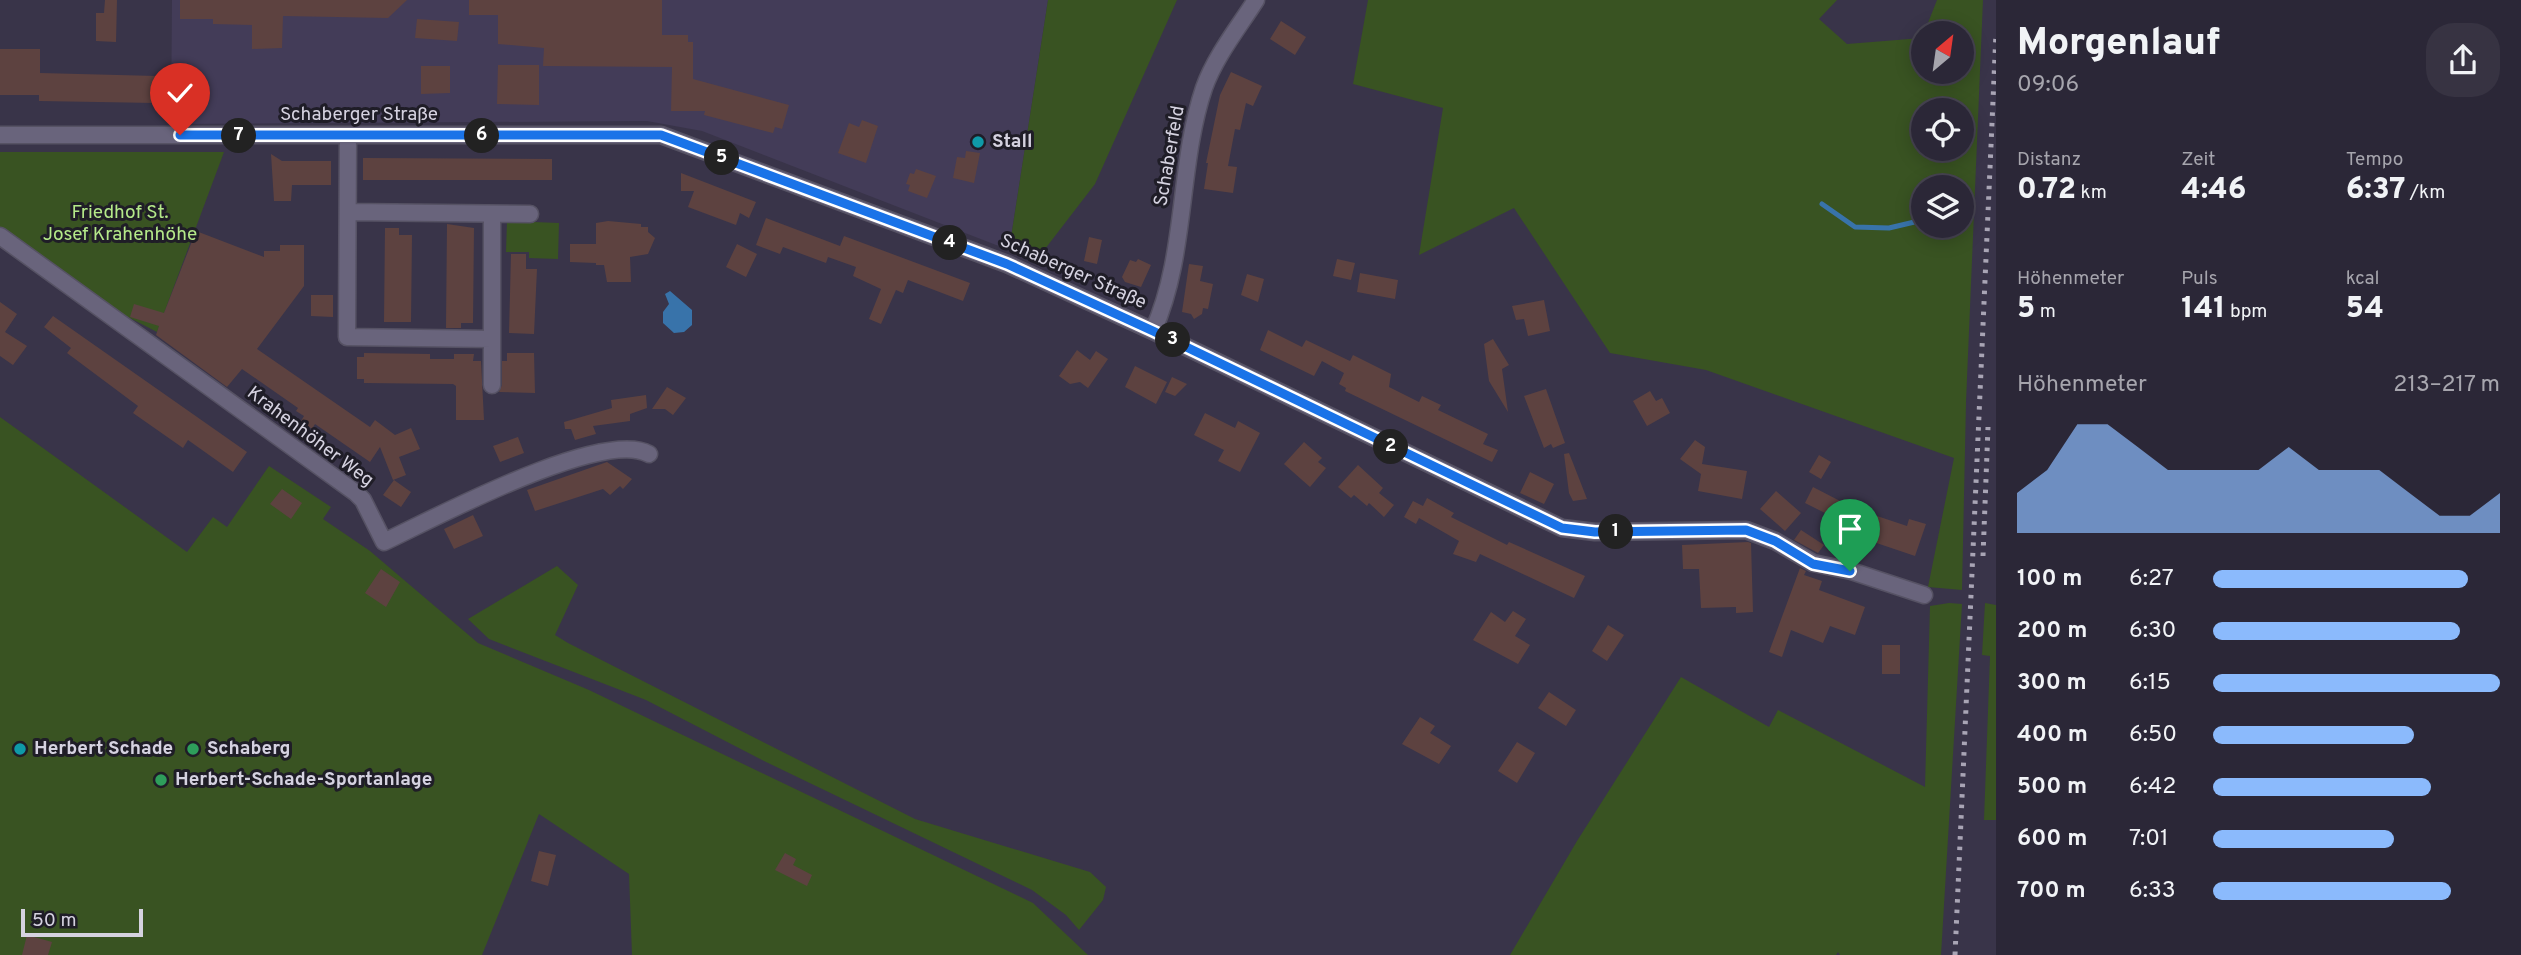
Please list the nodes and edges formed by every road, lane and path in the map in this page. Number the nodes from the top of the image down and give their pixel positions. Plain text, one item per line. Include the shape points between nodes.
1 (1256, 0) edge
2 (0, 135) edge
3 (348, 136) junction
4 (348, 212) junction
5 (492, 214) junction
6 (530, 214) dead end
7 (0, 236) edge
8 (1153, 331) junction
9 (492, 339) junction
10 (492, 385) dead end
11 (649, 454) dead end
12 (1924, 595) dead end

1 - 8 street, Schaberfeld via 1204,89 1167,292
2 - 3 street, Schaberger Straße
3 - 4 street
3 - 8 street, Schaberger Straße via 661,135 1007,264
4 - 5 street
4 - 9 street via 347,337
5 - 6 street
5 - 9 street
7 - 11 street, Krahenhöher Weg via 356,494 384,542 504,485 577,458 625,449
8 - 12 street, Schaberger Straße via 1562,528 1595,532 1746,530 1813,564
9 - 10 street

